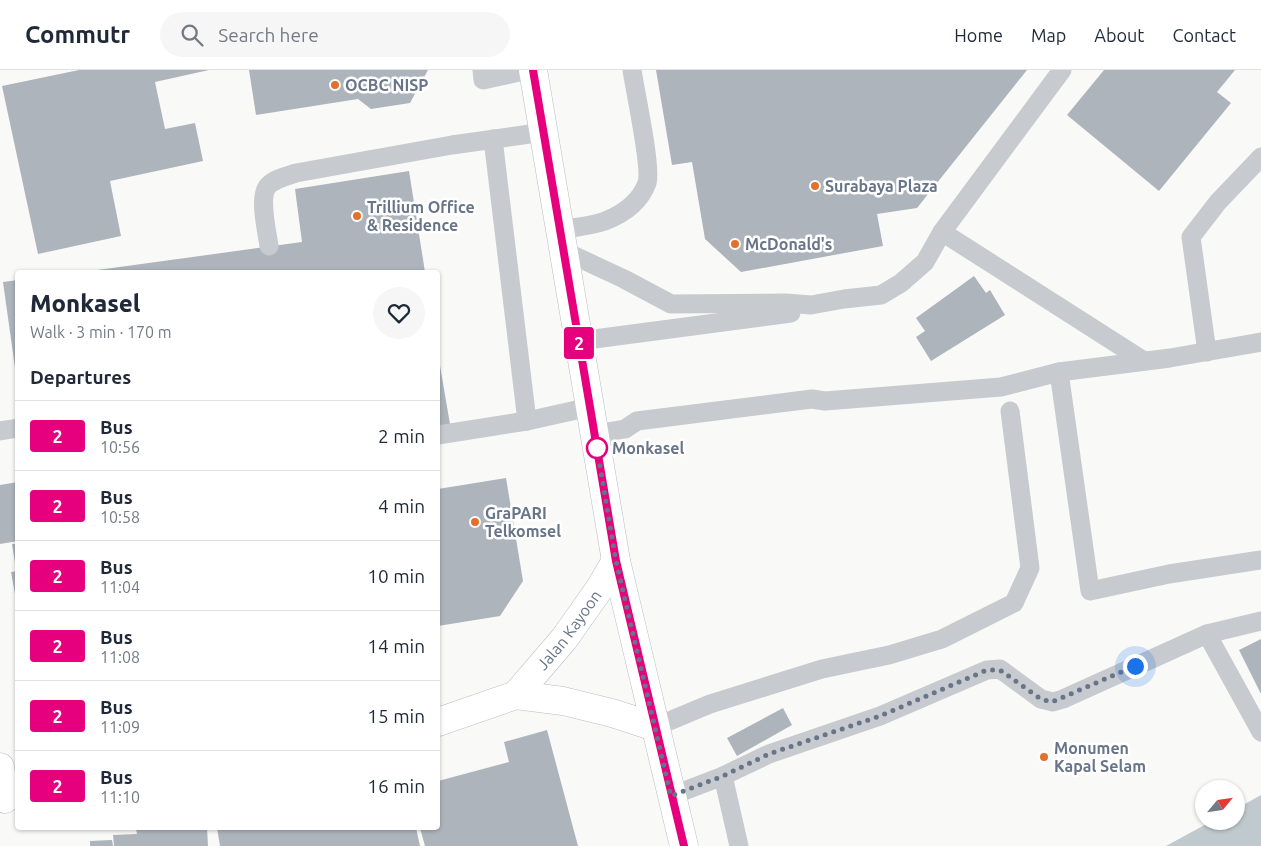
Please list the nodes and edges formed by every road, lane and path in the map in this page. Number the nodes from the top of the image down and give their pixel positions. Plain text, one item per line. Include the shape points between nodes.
1 (531, 70) edge
2 (632, 70) edge
3 (1062, 70) edge
4 (483, 75) edge
5 (544, 132) junction
6 (493, 139) junction
7 (1261, 157) edge
8 (942, 232) junction
9 (562, 240) junction
10 (269, 246) dead end
11 (811, 305) junction
12 (579, 341) junction
13 (1261, 342) edge
14 (1207, 352) junction
15 (1144, 361) junction
16 (1059, 372) junction
17 (590, 406) junction
18 (1010, 411) dead end
19 (527, 421) junction
20 (15, 428) edge
21 (0, 431) edge
22 (595, 434) junction
23 (440, 435) edge
24 (1261, 560) edge
25 (616, 561) junction
26 (1261, 620) edge
27 (1207, 634) junction
28 (516, 695) junction
29 (440, 721) edge
30 (655, 727) junction
31 (1261, 732) edge
32 (0, 767) edge
33 (723, 776) junction
34 (671, 796) junction
35 (8, 798) edge
36 (684, 846) edge
37 (739, 846) edge

1 - 4 lane
1 - 5 main road
2 - 9 lane via 648,166 647,182 631,207
3 - 8 lane
5 - 6 lane
5 - 9 main road
6 - 10 lane via 277,179 263,198
6 - 19 lane
7 - 14 lane via 1218,202 1191,237
8 - 11 lane via 925,262 881,295
8 - 15 lane
9 - 11 lane via 624,279 672,304
9 - 12 main road
11 - 12 lane via 791,314
12 - 17 main road
13 - 14 lane
14 - 15 lane
15 - 16 lane
16 - 22 lane via 1001,386 825,401 812,399 637,421 625,429
16 - 24 lane via 1090,591 1169,574
17 - 19 lane
17 - 22 main road
18 - 30 lane via 1030,568 1014,603 942,639 812,672 710,704
19 - 23 lane
20 - 21 lane
22 - 25 main road
25 - 28 main road, Jalan Kayoon via 564,639
25 - 30 main road
26 - 27 lane
27 - 31 lane
27 - 33 lane via 1052,702 1041,699 1000,670 987,670 880,716 769,754
28 - 29 main road
28 - 30 main road via 563,701
30 - 34 main road
32 - 35 main road
33 - 34 lane
33 - 37 lane
34 - 36 main road

